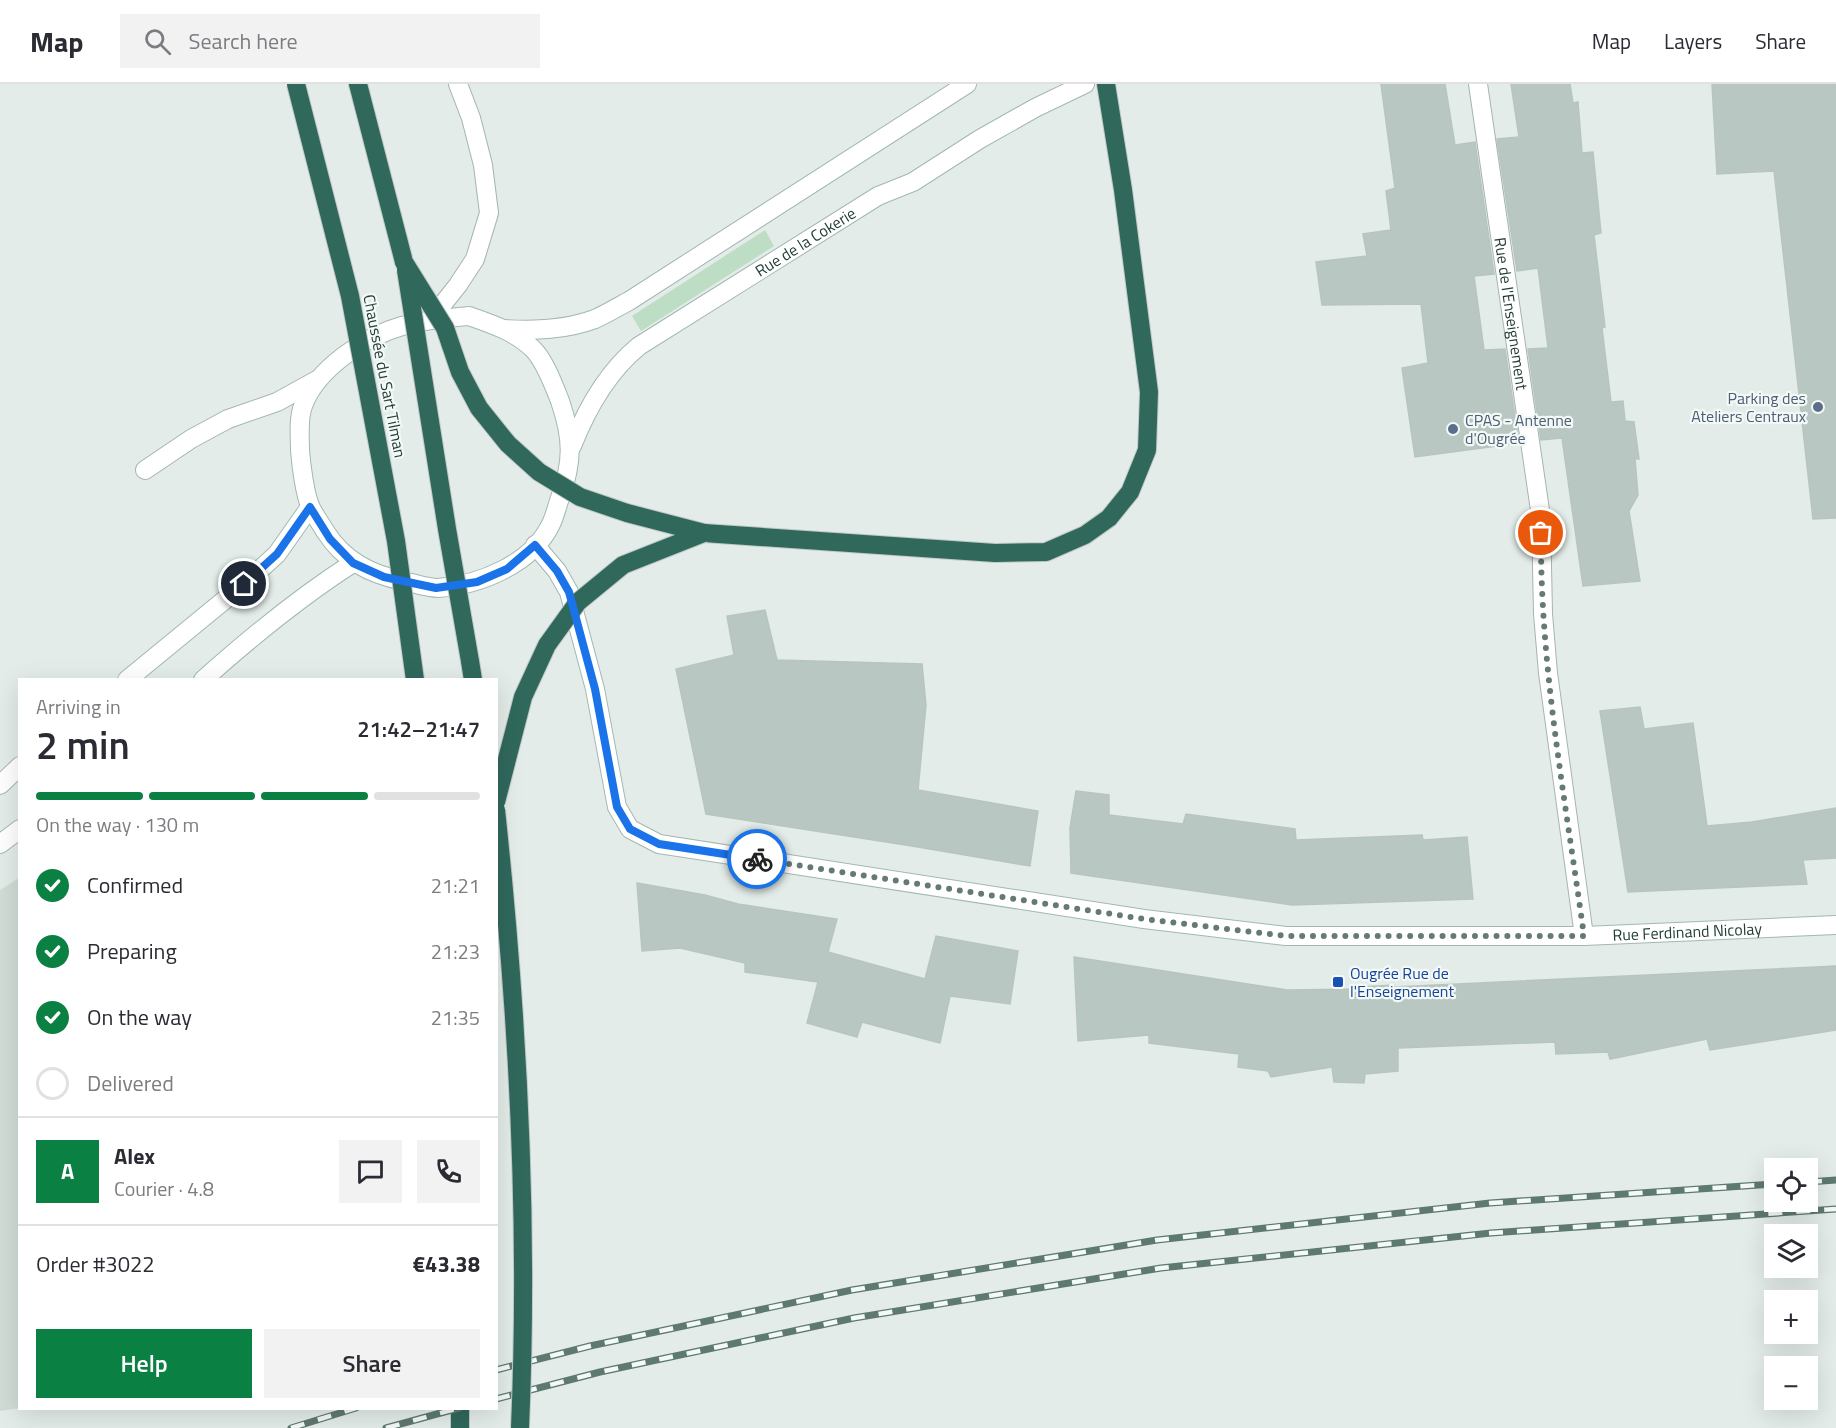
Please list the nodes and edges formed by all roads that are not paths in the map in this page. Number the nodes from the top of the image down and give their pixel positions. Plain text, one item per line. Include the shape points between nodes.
1 (296, 84) edge
2 (358, 84) edge
3 (458, 84) edge
4 (967, 84) edge
5 (1086, 84) edge
6 (1107, 84) edge
7 (1478, 84) edge
8 (404, 262) junction
9 (431, 319) junction
10 (504, 329) junction
11 (317, 380) junction
12 (570, 450) junction
13 (145, 470) dead end
14 (310, 507) junction
15 (704, 533) junction
16 (535, 545) junction
17 (353, 563) junction
18 (129, 678) edge
19 (205, 678) edge
20 (415, 678) edge
21 (473, 678) edge
22 (18, 768) edge
23 (0, 785) edge
24 (498, 794) edge
25 (18, 830) edge
26 (498, 831) edge
27 (0, 844) edge
28 (1836, 925) edge
29 (1584, 936) junction
30 (460, 1410) edge
31 (460, 1428) edge
32 (520, 1428) edge

1 - 20 highway, Chaussée du Sart Tilman, bridge via 350,296 396,541
2 - 8 highway, Chaussée du Sart Tilman
3 - 9 main road via 483,165 489,213 475,259
4 - 10 main road via 594,319 554,329
5 - 12 main road, Rue de la Cokerie via 980,139 913,182 878,196 639,346 620,363 596,395
6 - 15 highway via 1149,392 1147,450 1130,492 1109,518 1085,535 1046,552 995,553
7 - 29 main road, Rue de l'Enseignement via 1541,517 1548,673
8 - 15 highway, bridge via 445,328 460,372 479,408 508,444 539,472 580,497
8 - 21 highway, Chaussée du Sart Tilman, bridge
9 - 10 main road via 470,316
9 - 11 main road via 400,326 371,339 337,361
10 - 12 main road via 534,350 552,381 567,423
11 - 13 main road via 277,402 228,419
11 - 14 main road via 303,406 299,429 300,459
12 - 16 main road via 568,475 551,525
14 - 17 main road via 330,539
14 - 18 main road via 277,554
15 - 24 highway, bridge via 623,565 578,602 547,645 523,697
16 - 17 main road via 507,569 477,582 436,588 384,577
16 - 29 main road, Rue Ferdinand Nicolay via 569,592 595,689 617,807 630,829 659,844 1144,919 1286,936
17 - 19 main road via 312,589
22 - 23 main road
25 - 27 main road
26 - 32 highway, bridge via 511,970 522,1172
28 - 29 main road, Rue Ferdinand Nicolay
30 - 31 highway

